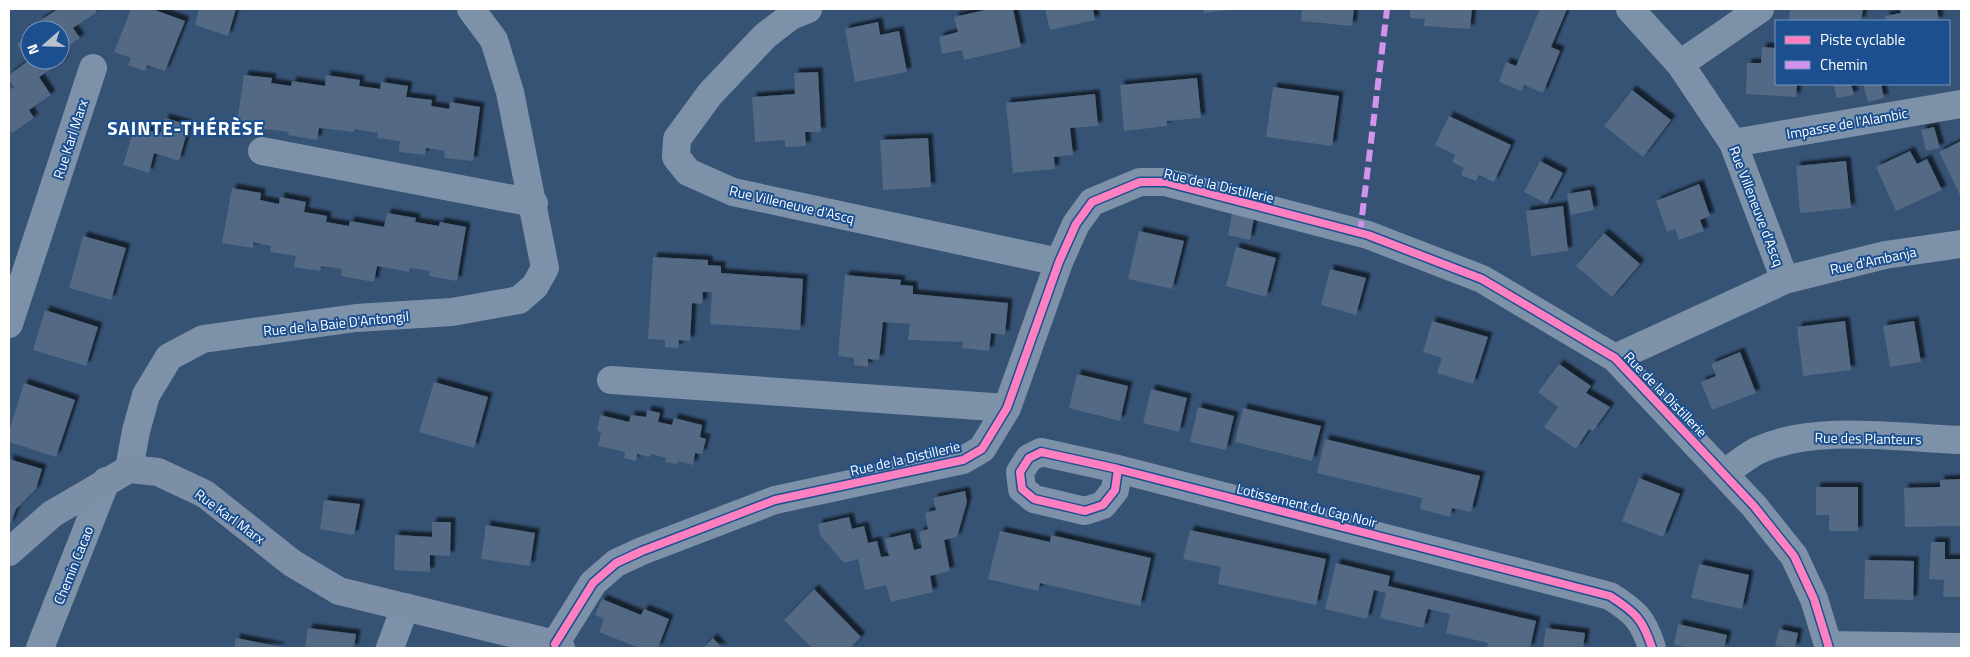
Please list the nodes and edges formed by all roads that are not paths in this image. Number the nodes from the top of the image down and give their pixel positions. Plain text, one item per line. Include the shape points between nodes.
1 (471, 9) edge
2 (808, 9) edge
3 (1630, 9) edge
4 (1760, 9) edge
5 (1680, 64) junction
6 (93, 68) dead end
7 (1961, 104) edge
8 (1733, 143) junction
9 (262, 150) dead end
10 (534, 203) junction
11 (1961, 244) edge
12 (1059, 262) junction
13 (1785, 280) junction
14 (9, 324) edge
15 (1615, 358) junction
16 (611, 380) dead end
17 (1006, 408) junction
18 (1961, 440) edge
19 (129, 469) junction
20 (1118, 469) junction
21 (1724, 473) junction
22 (106, 481) junction
23 (9, 552) edge
24 (405, 607) junction
25 (558, 646) edge
26 (1829, 647) edge
27 (1961, 647) edge
28 (40, 648) edge
29 (390, 648) edge
30 (1652, 648) edge

1 - 10 street, Rue de la Baie D'Antongil via 494,40 510,92
2 - 12 street, Rue Villeneuve d'Ascq via 791,16 765,36 710,94 676,139 676,157 688,172 733,192
3 - 5 street, Rue Villeneuve d'Ascq
4 - 5 street
5 - 8 street, Rue Villeneuve d'Ascq
6 - 14 street, Rue Karl Marx
7 - 8 street, Impasse de l'Alambic
8 - 13 street, Rue Villeneuve d'Ascq
9 - 10 street
10 - 19 street, Rue de la Baie D'Antongil via 545,268 535,286 519,300 452,312 356,318 203,339 169,357 146,395
11 - 13 street, Rue d'Ambanja via 1884,254
12 - 15 street, Rue de la Distillerie via 1076,224 1092,202 1140,182 1165,182 1400,246 1482,279
12 - 17 street, Rue de la Distillerie
13 - 15 street, Rue Villeneuve d'Ascq
15 - 21 street, Rue de la Distillerie
16 - 17 street
17 - 25 street, Rue de la Distillerie via 982,449 963,460 775,500 616,563 593,583
18 - 21 street, Rue des Planteurs via 1824,434 1790,438 1758,450
19 - 22 main road
19 - 24 main road, Rue Karl Marx via 158,472 205,494 292,562 339,590
20 - 20 street, Lotissement du Cap Noir via 1115,490 1103,505 1085,511 1034,498 1022,489 1020,472 1029,458 1041,452
20 - 30 street, Lotissement du Cap Noir via 1610,596 1630,610 1646,628
21 - 26 street, Rue de la Distillerie via 1794,556 1814,599
22 - 23 main road via 52,514
22 - 28 street, Chemin Cacao
24 - 25 main road, Rue Karl Marx
24 - 29 street
26 - 27 street

